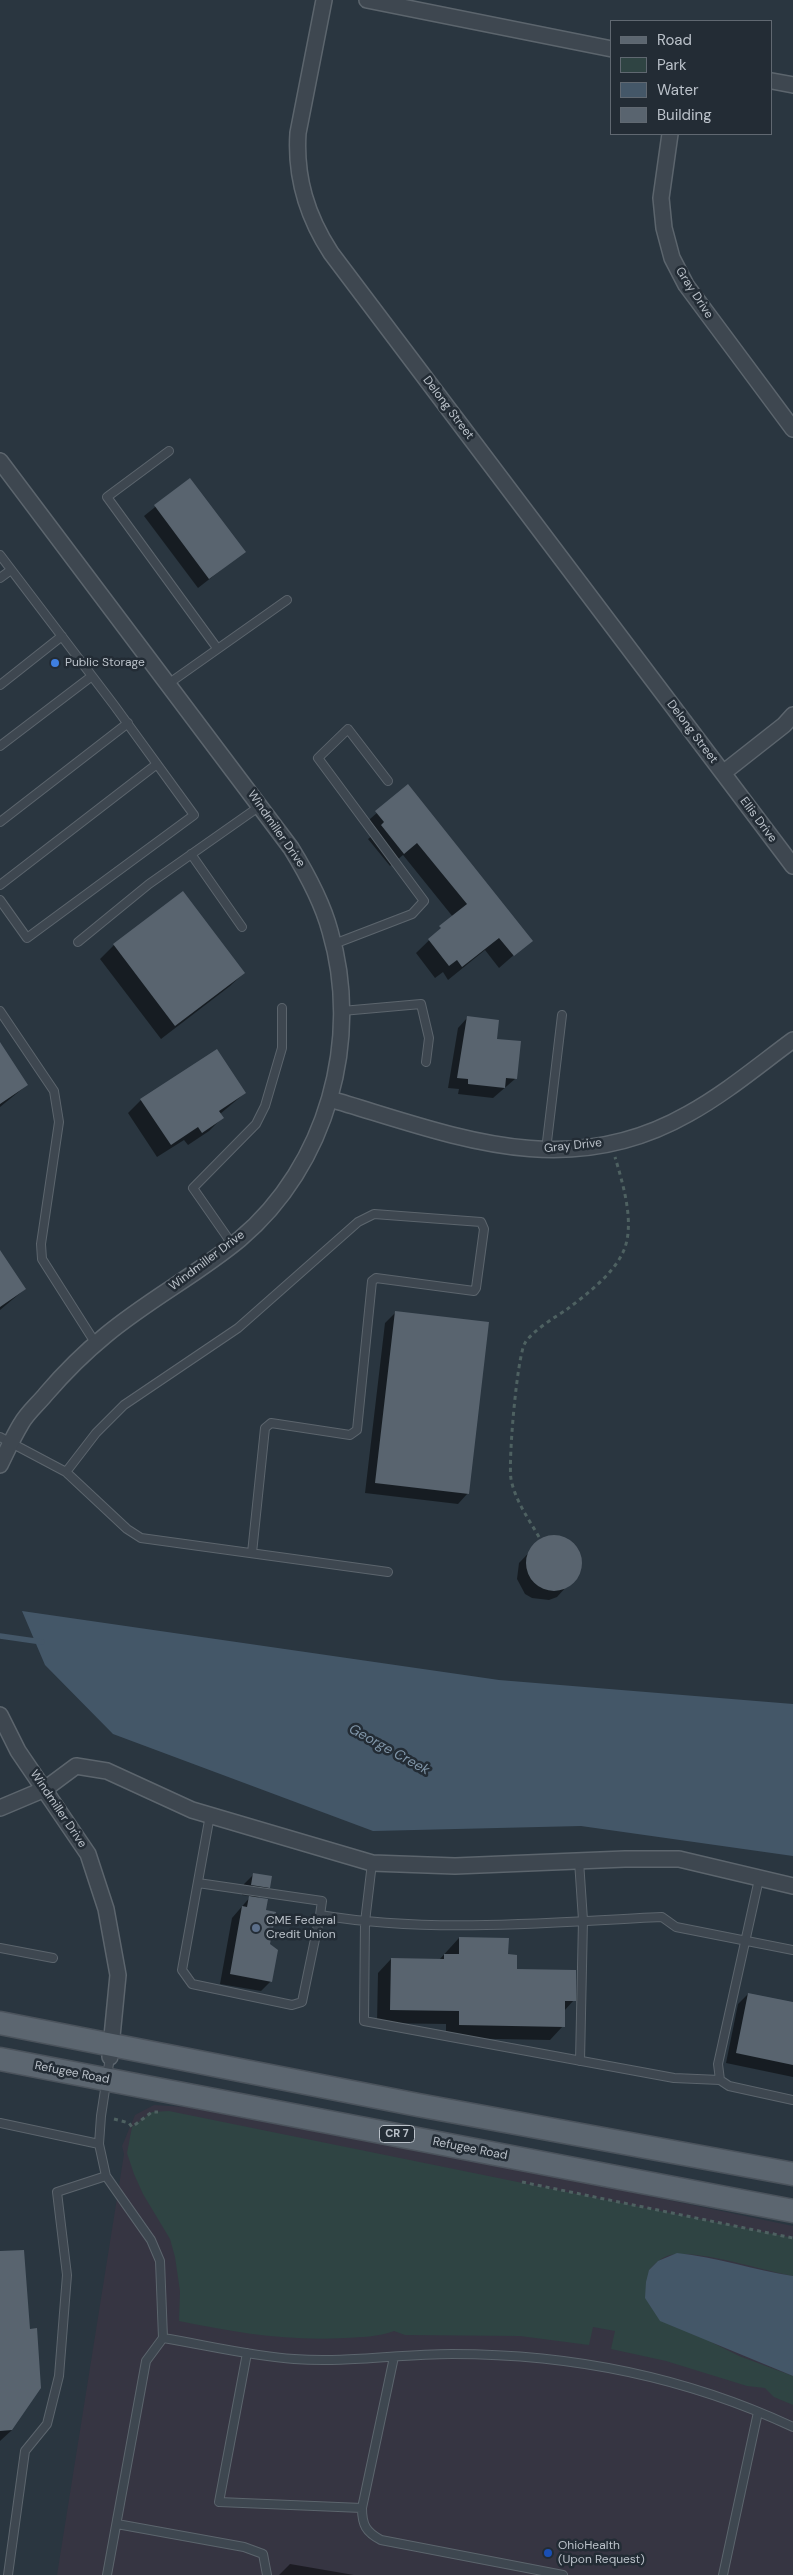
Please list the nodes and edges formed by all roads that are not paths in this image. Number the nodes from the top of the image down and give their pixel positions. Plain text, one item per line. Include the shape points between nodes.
1 (324, 0) edge
2 (367, 0) edge
3 (610, 49) edge
4 (773, 80) edge
5 (793, 85) edge
6 (670, 135) edge
7 (793, 429) edge
8 (168, 451) dead end
9 (0, 461) edge
10 (0, 555) edge
11 (11, 570) junction
12 (0, 578) edge
13 (287, 600) dead end
14 (62, 636) junction
15 (218, 648) junction
16 (92, 676) junction
17 (0, 684) edge
18 (168, 684) junction
19 (793, 715) edge
20 (128, 723) junction
21 (0, 746) edge
22 (157, 764) junction
23 (723, 773) junction
24 (388, 781) dead end
25 (260, 806) junction
26 (0, 822) edge
27 (191, 854) junction
28 (793, 866) edge
29 (0, 885) edge
30 (0, 900) edge
31 (242, 927) dead end
32 (78, 942) dead end
33 (334, 944) junction
34 (282, 1008) dead end
35 (0, 1011) edge
36 (342, 1011) junction
37 (562, 1015) dead end
38 (793, 1040) edge
39 (426, 1062) dead end
40 (330, 1099) junction
41 (546, 1150) junction
42 (232, 1244) junction
43 (96, 1344) junction
44 (6, 1440) edge
45 (0, 1465) edge
46 (66, 1472) junction
47 (252, 1553) junction
48 (388, 1572) dead end
49 (0, 1715) edge
50 (45, 1789) junction
51 (0, 1808) edge
52 (210, 1815) junction
53 (579, 1861) junction
54 (372, 1862) junction
55 (759, 1879) junction
56 (198, 1883) junction
57 (793, 1886) edge
58 (320, 1915) junction
59 (584, 1920) junction
60 (365, 1922) junction
61 (746, 1940) junction
62 (0, 1948) edge
63 (793, 1950) edge
64 (53, 1958) dead end
65 (0, 2023) edge
66 (111, 2051) junction
67 (0, 2059) edge
68 (580, 2061) junction
69 (107, 2080) junction
70 (720, 2080) junction
71 (793, 2100) edge
72 (0, 2123) edge
73 (99, 2144) junction
74 (793, 2174) edge
75 (106, 2176) junction
76 (793, 2211) edge
77 (163, 2338) junction
78 (247, 2353) junction
79 (394, 2357) junction
80 (758, 2412) junction
81 (793, 2427) edge
82 (362, 2508) junction
83 (117, 2524) junction
84 (8, 2575) edge
85 (107, 2575) edge
86 (267, 2575) edge
87 (563, 2575) edge
88 (723, 2575) edge

1 - 23 street, Delong Street via 297,148 300,179 313,223 331,253
2 - 3 street
4 - 5 street
6 - 7 street, Gray Drive via 661,198 672,258 686,285
8 - 15 lane via 107,497
9 - 18 street, Windmiller Drive
10 - 11 lane
11 - 12 lane
11 - 14 lane
13 - 15 lane
14 - 16 lane
14 - 17 lane
15 - 18 lane
16 - 20 lane
16 - 21 lane
18 - 25 street, Windmiller Drive
19 - 23 street
20 - 22 lane
20 - 26 lane
22 - 29 lane
22 - 30 lane via 194,815 27,938
23 - 28 street, Ellis Drive
24 - 33 lane via 348,729 318,758 424,901 412,914
25 - 27 lane
25 - 33 street, Windmiller Drive via 307,874
27 - 31 lane
27 - 32 lane
33 - 36 street, Windmiller Drive
34 - 42 lane via 282,1048 265,1106 256,1124 193,1188
35 - 43 lane via 54,1091 59,1122 41,1244 42,1259
36 - 39 lane via 421,1004 429,1038
36 - 40 street, Windmiller Drive via 340,1052
37 - 41 lane
38 - 41 street, Gray Drive via 713,1100 659,1128 585,1148
40 - 41 street, Gray Drive via 469,1140
40 - 42 street, Windmiller Drive via 295,1174 263,1216
42 - 43 street, Windmiller Drive
43 - 44 street, Windmiller Drive via 64,1372
44 - 45 street, Windmiller Drive
44 - 46 lane
46 - 47 lane via 141,1538
46 - 47 lane via 124,1405 238,1328 358,1222 374,1214 481,1222 484,1229 474,1291 376,1278 372,1281 357,1430 350,1435 271,1423 265,1428
47 - 48 lane
49 - 50 street, Windmiller Drive via 18,1751
50 - 51 street
50 - 52 street via 76,1766 107,1771
50 - 66 street, Windmiller Drive via 88,1854 106,1909 118,1974
52 - 54 street
52 - 56 lane
53 - 54 street via 455,1866
53 - 55 street via 679,1859
53 - 59 lane
54 - 60 lane
55 - 57 street
55 - 61 lane
56 - 58 lane via 322,1901
56 - 58 lane via 182,1970 192,1984 292,2005 302,2002
58 - 60 lane
59 - 60 lane via 451,1925
59 - 61 lane via 662,1917 676,1927
59 - 68 lane
60 - 68 lane via 364,2020
61 - 63 lane
61 - 70 lane via 718,2064
62 - 64 lane
65 - 66 main road
66 - 69 lane
66 - 74 main road
67 - 69 main road, Refugee Road / CR 7
68 - 70 lane via 674,2078
69 - 73 lane
69 - 76 main road, Refugee Road / CR 7
70 - 71 lane via 729,2086
72 - 73 lane
73 - 75 lane
75 - 77 lane via 151,2240 160,2261
75 - 84 lane via 57,2192 67,2275 59,2376 47,2424 25,2451
77 - 78 lane
77 - 83 lane via 146,2361
78 - 79 lane via 294,2359
78 - 82 lane via 219,2502
79 - 80 lane via 518,2355 596,2365 699,2389
79 - 82 lane
80 - 81 lane
80 - 88 lane
82 - 87 lane via 362,2521 369,2534 381,2540
83 - 85 lane
83 - 86 lane via 244,2547 263,2554

